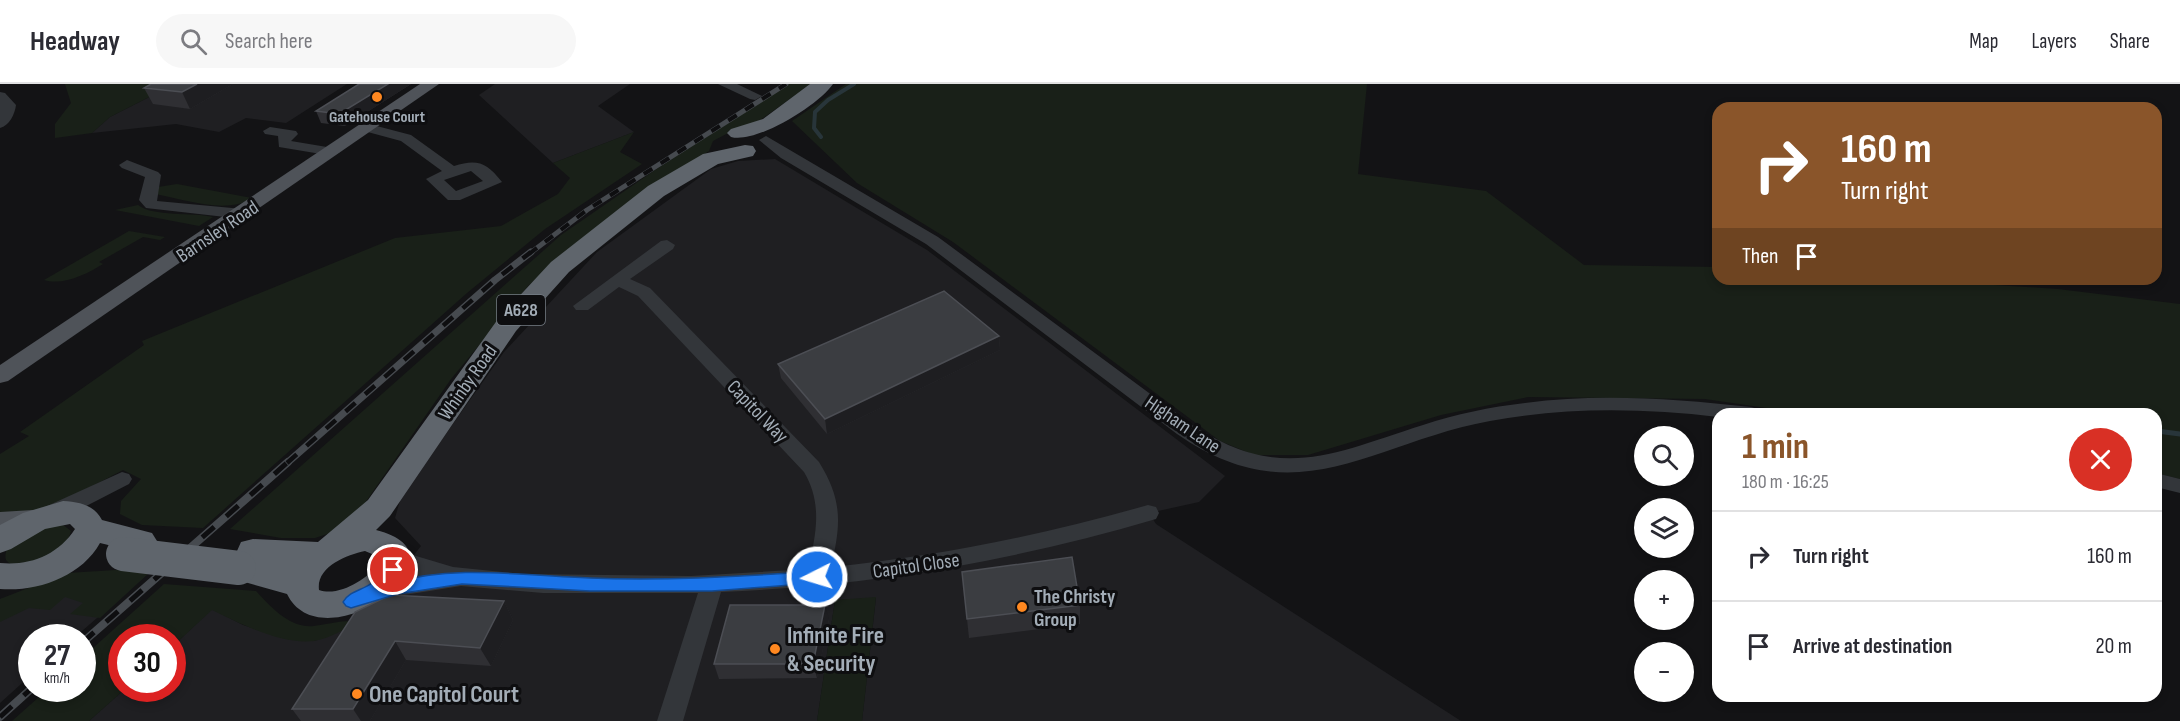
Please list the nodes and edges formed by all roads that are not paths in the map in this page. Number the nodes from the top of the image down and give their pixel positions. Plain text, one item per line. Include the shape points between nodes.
1 (431, 84) edge
2 (725, 84) edge
3 (823, 84) edge
4 (0, 96) edge
5 (755, 96) dead end
6 (0, 124) edge
7 (369, 128) junction
8 (270, 130) dead end
9 (746, 142) junction
10 (333, 152) junction
11 (127, 165) dead end
12 (452, 172) dead end
13 (243, 214) junction
14 (666, 245) dead end
15 (618, 280) junction
16 (582, 306) dead end
17 (0, 376) edge
18 (1712, 409) edge
19 (2162, 482) edge
20 (2180, 486) edge
21 (379, 508) junction
22 (1148, 513) dead end
23 (40, 518) junction
24 (0, 522) edge
25 (90, 525) junction
26 (0, 541) edge
27 (132, 548) junction
28 (389, 550) junction
29 (329, 551) junction
30 (246, 560) junction
31 (16, 577) edge
32 (817, 577) junction
33 (462, 578) junction
34 (712, 585) junction
35 (301, 586) junction
36 (351, 602) junction
37 (670, 721) edge

1 - 7 main road, Barnsley Road
2 - 5 street
3 - 9 highway, Whinby Road / A628
4 - 6 street via 9,105
7 - 10 main road, Barnsley Road
7 - 12 street via 414,140
8 - 10 street via 291,134 284,138 284,144
9 - 18 street, Higham Lane via 786,155 928,237 1172,420 1219,451 1246,461 1317,466 1452,423 1560,405
9 - 21 highway, Whinby Road / A628 via 656,191 560,267 507,325
10 - 13 main road, Barnsley Road
11 - 13 street via 153,175 147,200 152,205
13 - 17 main road, Barnsley Road
14 - 15 street
15 - 16 street
15 - 32 street, Capitol Way via 644,292 824,483 829,501 828,524
19 - 20 street
21 - 28 highway
21 - 29 highway, Whinby Road / A628
22 - 32 street, Capitol Close via 1082,535 992,554
23 - 24 main road
23 - 25 highway via 74,513
23 - 25 street via 122,479 96,507
23 - 26 highway
25 - 27 highway
25 - 31 highway via 78,549
27 - 30 highway, bridge
27 - 31 highway via 85,556
28 - 29 highway via 357,540
28 - 33 street, Capitol Close
28 - 36 highway via 393,570 384,582
29 - 30 highway
29 - 35 highway via 311,565
30 - 35 highway
32 - 34 street, Capitol Close
33 - 34 street, Capitol Close via 590,585
33 - 36 street, Capitol Close via 398,587
34 - 37 street
35 - 36 highway via 304,597 312,602

